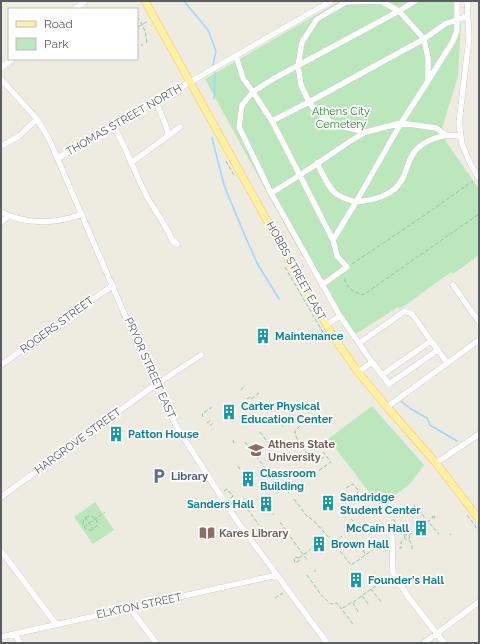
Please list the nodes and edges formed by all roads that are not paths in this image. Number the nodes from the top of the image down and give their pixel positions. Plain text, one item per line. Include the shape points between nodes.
1 (85, 1) edge
2 (145, 1) edge
3 (331, 1) edge
4 (415, 1) edge
5 (457, 1) edge
6 (467, 1) edge
7 (76, 8) edge
8 (399, 11) junction
9 (468, 16) junction
10 (458, 19) junction
11 (424, 39) junction
12 (236, 56) junction
13 (11, 60) edge
14 (298, 66) junction
15 (1, 68) edge
16 (1, 79) edge
17 (428, 81) junction
18 (191, 83) junction
19 (253, 92) junction
20 (309, 102) junction
21 (156, 103) junction
22 (37, 119) junction
23 (272, 121) junction
24 (401, 123) junction
25 (114, 127) junction
26 (180, 127) dead end
27 (366, 132) junction
28 (446, 135) junction
29 (168, 136) junction
30 (460, 136) junction
31 (1, 146) edge
32 (58, 158) junction
33 (131, 163) junction
34 (317, 163) junction
35 (300, 177) junction
36 (479, 177) edge
37 (271, 193) junction
38 (356, 202) junction
39 (1, 212) edge
40 (82, 214) junction
41 (9, 216) junction
42 (1, 222) edge
43 (334, 240) junction
44 (177, 244) dead end
45 (340, 272) junction
46 (344, 279) road end
47 (113, 285) junction
48 (322, 285) junction
49 (453, 285) dead end
50 (340, 316) junction
51 (479, 322) edge
52 (326, 325) junction
53 (431, 340) junction
54 (479, 340) edge
55 (360, 343) junction
56 (438, 350) junction
57 (201, 355) dead end
58 (372, 362) junction
59 (447, 363) junction
60 (1, 365) edge
61 (358, 372) junction
62 (382, 375) junction
63 (155, 385) junction
64 (387, 407) junction
65 (479, 434) edge
66 (436, 462) junction
67 (1, 497) edge
68 (479, 519) edge
69 (389, 528) dead end
70 (1, 551) edge
71 (277, 575) junction
72 (479, 602) edge
73 (130, 608) junction
74 (56, 624) junction
75 (15, 634) junction
76 (437, 634) junction
77 (1, 637) edge
78 (20, 643) edge
79 (156, 643) edge
80 (326, 643) edge
81 (424, 643) edge
82 (444, 643) edge

1 - 7 street
2 - 18 main road, HOBBS STREET EAST
3 - 12 street, THOMAS STREET NORTH
4 - 8 street
5 - 10 street
6 - 9 street
8 - 11 street
8 - 14 street
8 - 14 street via 381,1 346,2 317,19 302,42
9 - 10 street
9 - 30 street via 469,38 459,111
10 - 11 street via 445,24
10 - 17 street via 453,41
11 - 17 street via 428,58
11 - 20 street
12 - 18 street, THOMAS STREET NORTH
12 - 19 street via 244,78
13 - 15 street
14 - 19 street
14 - 20 street via 301,85
16 - 22 street, PRYOR STREET EAST
17 - 24 street
18 - 21 street, THOMAS STREET NORTH
18 - 52 main road, HOBBS STREET EAST
19 - 23 street
19 - 37 street via 242,105 239,127
20 - 23 street
20 - 27 street via 331,122
21 - 25 street, THOMAS STREET NORTH
21 - 29 street via 164,119
22 - 31 street via 19,136
22 - 32 street, PRYOR STREET EAST
23 - 35 street
24 - 27 street
24 - 28 street via 436,128
24 - 38 street
25 - 32 street, THOMAS STREET NORTH
25 - 33 street
26 - 29 street
27 - 34 street
28 - 30 street
28 - 38 street via 419,147 410,158 402,179 391,192 371,201
29 - 33 street
30 - 36 street via 465,153
32 - 40 street, PRYOR STREET EAST
33 - 44 street via 148,198 172,240
34 - 35 street
34 - 38 street via 335,193
35 - 37 street
35 - 43 street
37 - 48 street
38 - 43 street
39 - 41 street
40 - 41 street via 49,221 31,221
40 - 47 street, PRYOR STREET EAST
41 - 42 street
43 - 45 street via 337,256 347,267
45 - 46 street
45 - 48 street
47 - 60 street, ROGERS STREET
47 - 63 street, PRYOR STREET EAST
48 - 50 street
49 - 51 street
50 - 52 street
50 - 55 street
52 - 61 main road, HOBBS STREET EAST
53 - 55 street via 412,314 405,311
53 - 56 street
53 - 62 street
54 - 59 street
55 - 58 street
56 - 59 street
56 - 62 street via 389,384
57 - 63 street, HARGROVE STREET
58 - 61 street
58 - 62 street
59 - 64 street
61 - 64 main road, HOBBS STREET EAST
63 - 67 street, HARGROVE STREET
63 - 71 street, PRYOR STREET EAST via 204,471
64 - 66 main road, HOBBS STREET EAST
65 - 66 street
66 - 68 main road, HOBBS STREET EAST
69 - 76 street via 392,537 393,573
70 - 74 street
71 - 73 street, ELKTON STREET
71 - 80 street, PRYOR STREET EAST
72 - 76 street
73 - 74 street, ELKTON STREET
73 - 79 street
74 - 75 street, ELKTON STREET
75 - 77 street, ELKTON STREET
75 - 78 street
76 - 81 street
76 - 82 street

